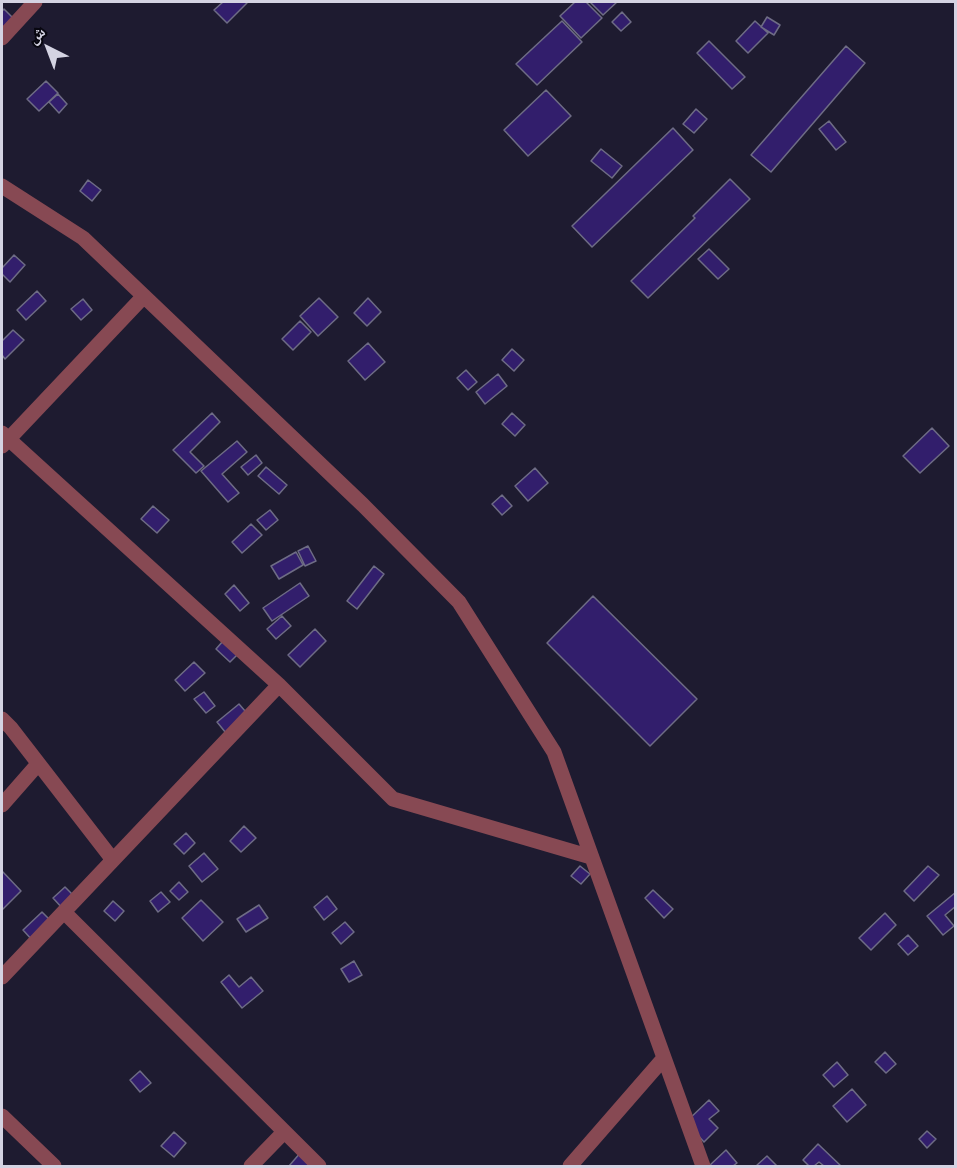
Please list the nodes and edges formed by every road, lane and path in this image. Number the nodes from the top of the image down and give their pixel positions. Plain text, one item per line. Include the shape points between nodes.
1 (35, 2) edge
2 (2, 38) edge
3 (2, 186) edge
4 (144, 296) junction
5 (4, 439) edge
6 (279, 685) junction
7 (2, 719) edge
8 (38, 764) junction
9 (2, 805) edge
10 (591, 856) junction
11 (113, 860) junction
12 (64, 912) junction
13 (2, 977) edge
14 (663, 1058) junction
15 (2, 1116) edge
16 (284, 1132) junction
17 (54, 1167) edge
18 (251, 1167) edge
19 (319, 1167) edge
20 (570, 1167) edge
21 (703, 1167) edge

1 - 2 street
3 - 4 street via 83,238
4 - 5 street
4 - 10 street via 459,602 554,752
5 - 6 street
6 - 10 street via 393,799
6 - 11 street
7 - 8 street
8 - 9 street
8 - 11 street
10 - 14 street
11 - 12 street
12 - 13 street
12 - 16 street
14 - 20 street
14 - 21 street
15 - 17 street
16 - 18 street
16 - 19 street

